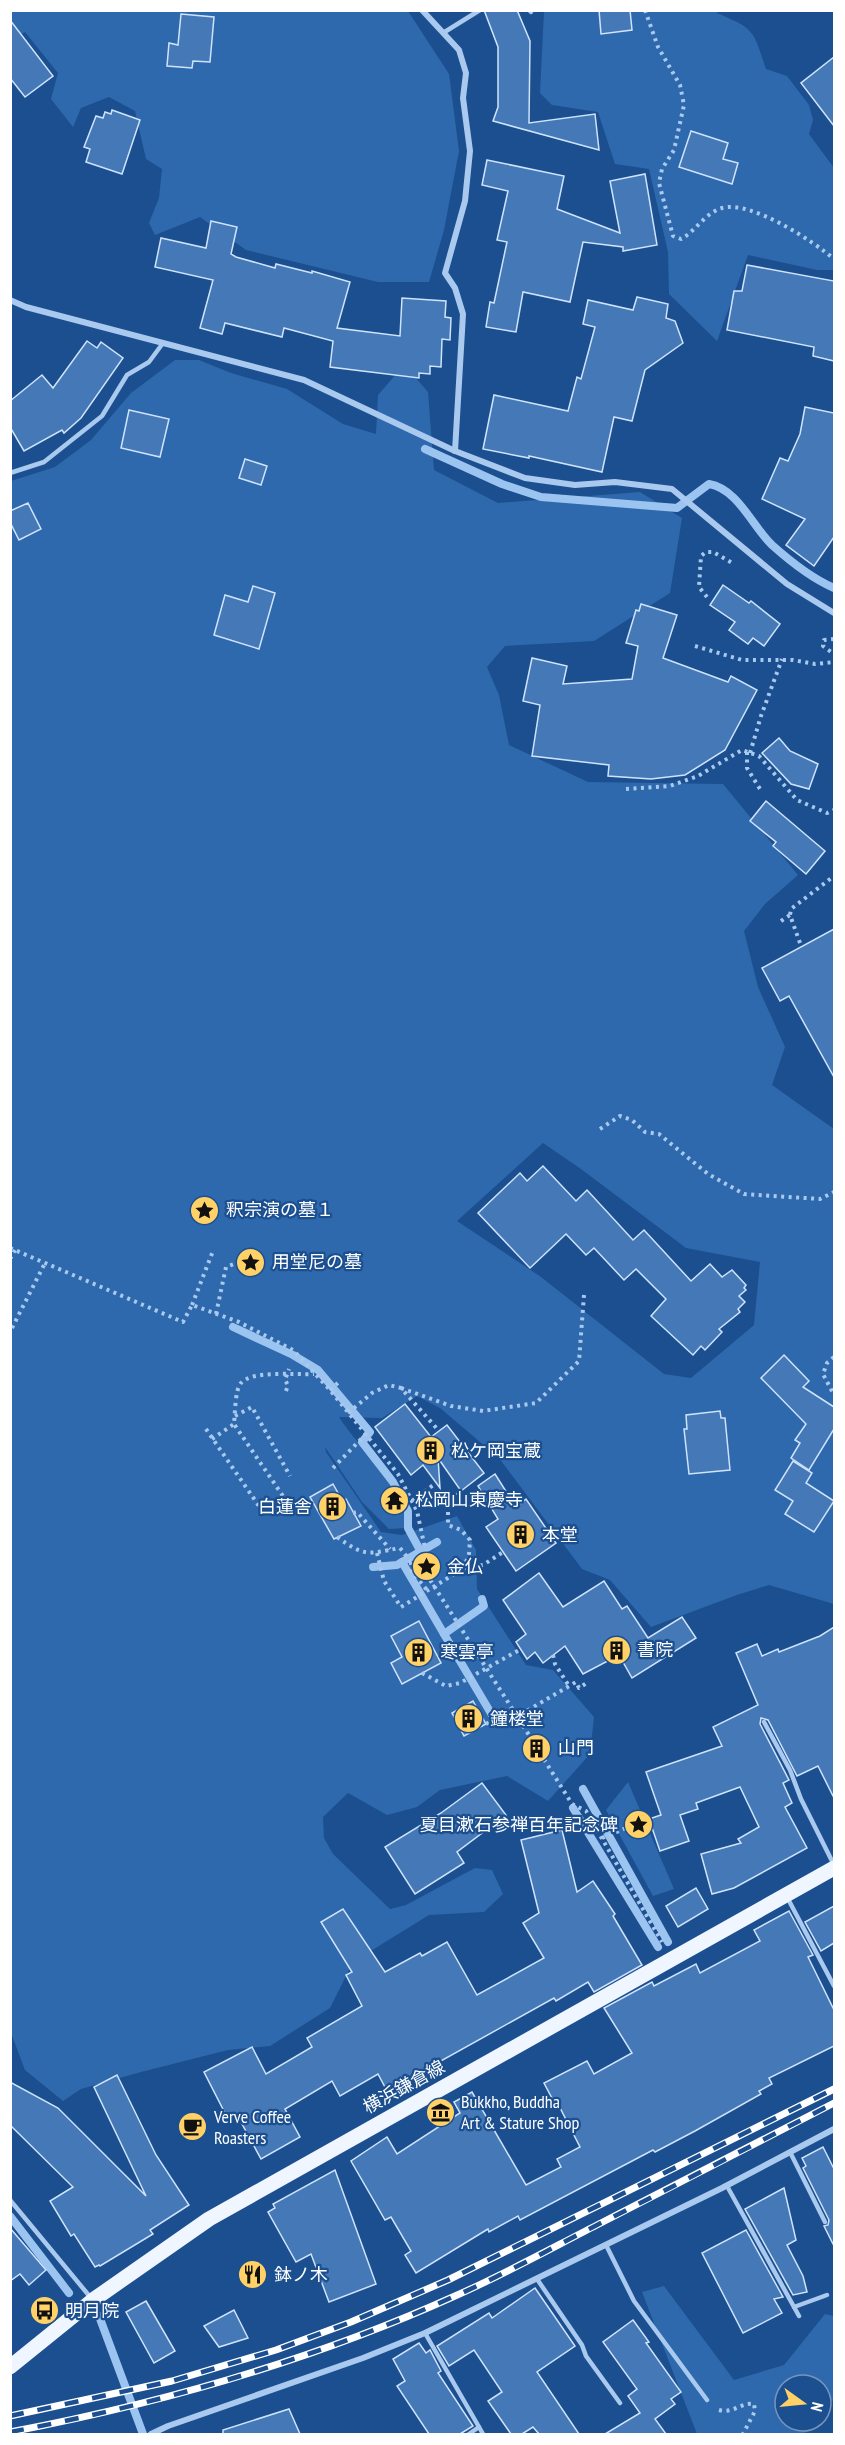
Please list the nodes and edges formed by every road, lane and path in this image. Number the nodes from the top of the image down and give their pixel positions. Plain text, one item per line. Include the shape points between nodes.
1 (422, 10) edge
2 (480, 10) edge
3 (645, 10) edge
4 (443, 33) junction
5 (834, 259) edge
6 (10, 300) edge
7 (163, 343) junction
8 (455, 451) junction
9 (10, 473) edge
10 (737, 565) dead end
11 (707, 597) dead end
12 (834, 612) edge
13 (834, 639) edge
14 (694, 646) dead end
15 (834, 654) edge
16 (782, 659) junction
17 (834, 662) edge
18 (748, 752) junction
19 (626, 789) dead end
20 (760, 789) dead end
21 (834, 810) edge
22 (834, 876) edge
23 (790, 915) junction
24 (781, 921) dead end
25 (800, 943) dead end
26 (600, 1129) dead end
27 (834, 1192) edge
28 (13, 1249) edge
29 (213, 1251) dead end
30 (10, 1259) edge
31 (247, 1259) dead end
32 (45, 1263) junction
33 (584, 1295) dead end
34 (192, 1305) junction
35 (216, 1314) junction
36 (12, 1328) edge
37 (834, 1357) edge
38 (289, 1372) junction
39 (315, 1374) junction
40 (339, 1382) dead end
41 (401, 1388) junction
42 (330, 1390) junction
43 (286, 1391) dead end
44 (834, 1395) edge
45 (348, 1413) junction
46 (235, 1416) junction
47 (234, 1425) junction
48 (206, 1429) dead end
49 (439, 1431) dead end
50 (366, 1434) junction
51 (212, 1440) junction
52 (333, 1468) dead end
53 (290, 1476) dead end
54 (436, 1483) dead end
55 (459, 1492) dead end
56 (412, 1501) junction
57 (288, 1502) dead end
58 (261, 1509) dead end
59 (353, 1513) dead end
60 (337, 1537) dead end
61 (390, 1550) junction
62 (503, 1552) dead end
63 (377, 1553) junction
64 (426, 1554) junction
65 (411, 1562) junction
66 (464, 1568) junction
67 (434, 1586) junction
68 (427, 1590) junction
69 (521, 1649) dead end
70 (553, 1655) dead end
71 (486, 1668) junction
72 (422, 1672) dead end
73 (588, 1682) dead end
74 (569, 1686) junction
75 (518, 1716) junction
76 (764, 1722) dead end
77 (486, 1724) dead end
78 (534, 1743) dead end
79 (540, 1753) dead end
80 (631, 1826) dead end
81 (602, 1838) junction
82 (834, 1867) edge
83 (786, 1895) junction
84 (664, 1947) dead end
85 (834, 1986) edge
86 (834, 2129) edge
87 (789, 2152) junction
88 (727, 2186) junction
89 (10, 2200) edge
90 (825, 2222) dead end
91 (606, 2244) junction
92 (537, 2279) junction
93 (826, 2295) dead end
94 (93, 2300) junction
95 (794, 2307) junction
96 (799, 2316) dead end
97 (425, 2333) junction
98 (10, 2367) edge
99 (707, 2400) joint
100 (620, 2403) dead end
101 (479, 2427) junction
102 (154, 2433) edge
103 (469, 2434) edge
104 (483, 2434) edge
105 (743, 2434) edge

1 - 4 street
2 - 4 lane
3 - 5 path via 658,47 680,85 684,105 674,150 662,169 659,183 673,236 681,239 692,233 723,208 740,209 787,225
4 - 8 street via 459,50 466,73 463,98 470,151 465,201 446,273 464,314
6 - 7 street
7 - 8 street via 304,380
7 - 9 lane via 149,362 127,375 102,416 44,462
8 - 12 street via 525,478 575,485 615,482 672,489 787,584
10 - 11 path via 713,552 701,556 699,587
13 - 15 path via 824,640 823,645
14 - 16 path via 742,660
16 - 17 path via 815,664
16 - 18 path
18 - 19 path via 742,750 698,776 670,786
18 - 20 path via 747,768
18 - 21 path via 759,756 797,800 827,813
22 - 23 path via 791,909
23 - 24 path
23 - 25 path
26 - 27 path via 620,1116 632,1120 645,1131 671,1142 708,1174 749,1195 820,1199
28 - 30 path
28 - 32 path
29 - 34 path
31 - 35 path via 226,1267
32 - 34 path via 183,1322
32 - 36 path
33 - 41 path via 579,1361 536,1403 483,1411 452,1406
34 - 35 path
35 - 39 path via 293,1350
37 - 44 path via 824,1374
38 - 39 path
38 - 43 path
38 - 46 path via 260,1373 241,1382
39 - 42 path
40 - 42 path
41 - 45 path via 389,1385 372,1393
41 - 49 path
42 - 45 path
45 - 50 path
46 - 47 path
46 - 53 path via 252,1407
47 - 51 path
47 - 57 path
48 - 51 path
50 - 52 path
50 - 56 path via 398,1474
51 - 58 path
54 - 56 path
55 - 66 path via 448,1509 448,1525 461,1530 470,1540
56 - 64 path
59 - 61 path via 357,1512
60 - 63 path via 358,1552
61 - 63 path
61 - 65 path via 400,1548
62 - 66 path via 483,1564
63 - 68 path via 384,1581 401,1607
64 - 65 path
64 - 67 path via 435,1570 427,1575
65 - 68 path via 411,1571
66 - 67 path
67 - 68 path
67 - 71 path
69 - 71 path
70 - 74 path
71 - 72 path via 460,1683 446,1686
71 - 75 path
73 - 74 path via 579,1688 576,1682
74 - 75 path
75 - 77 path via 501,1716
75 - 78 path
76 - 82 lane
79 - 81 path via 572,1804 586,1810
80 - 81 path
81 - 84 path
82 - 83 main road, 横浜鎌倉線
83 - 85 lane
83 - 94 main road, 横浜鎌倉線 via 209,2219
86 - 87 street
87 - 88 street
87 - 90 lane
88 - 91 street
88 - 95 lane
89 - 94 lane
91 - 92 street
91 - 99 lane via 634,2301
92 - 97 street
92 - 100 lane
93 - 95 lane
94 - 98 main road, 横浜鎌倉線
95 - 96 lane
97 - 101 lane
97 - 102 street
99 - 105 path via 720,2411 729,2412 747,2403 754,2404 755,2411
101 - 103 lane
101 - 104 lane

